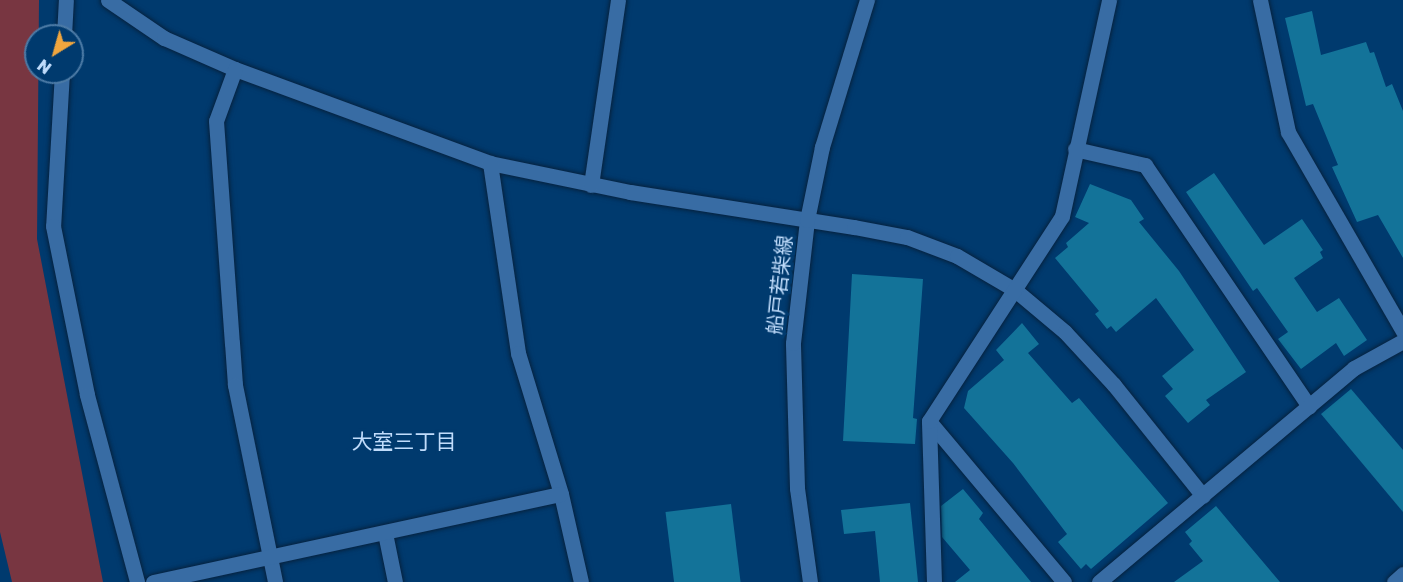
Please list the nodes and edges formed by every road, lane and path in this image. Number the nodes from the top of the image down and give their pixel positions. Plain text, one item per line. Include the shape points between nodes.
1 (66, 0) edge
2 (108, 0) edge
3 (618, 0) edge
4 (867, 0) edge
5 (1109, 0) edge
6 (1260, 0) edge
7 (65, 24) edge
8 (235, 69) junction
9 (61, 84) edge
10 (1075, 149) junction
11 (490, 163) junction
12 (591, 185) junction
13 (807, 220) junction
14 (1015, 290) junction
15 (1403, 332) edge
16 (1403, 341) edge
17 (1309, 406) junction
18 (929, 421) junction
19 (561, 494) junction
20 (1203, 496) junction
21 (385, 532) junction
22 (269, 558) junction
23 (1403, 574) edge
24 (136, 582) edge
25 (153, 582) edge
26 (275, 582) edge
27 (395, 582) edge
28 (581, 582) edge
29 (810, 582) edge
30 (934, 582) edge
31 (1065, 582) edge
32 (1099, 582) edge
33 (1394, 582) edge

1 - 7 street
2 - 8 street via 164,38
3 - 12 street
4 - 13 street, 船戸若柴線 via 837,91
5 - 10 street
6 - 15 street via 1288,132
8 - 11 street
8 - 22 street via 216,121 236,386
9 - 24 street via 53,226 87,395
10 - 14 street via 1062,216
10 - 17 street via 1145,165
11 - 12 street
11 - 19 street via 518,353
12 - 13 street
13 - 14 street via 907,237 957,256
13 - 29 street, 船戸若柴線 via 793,343 792,416
14 - 18 street
14 - 20 street via 1065,332 1114,385
16 - 17 street via 1354,368
17 - 20 street
18 - 30 street
18 - 31 street
19 - 21 street
19 - 28 street
20 - 32 street
21 - 22 street
21 - 27 street
22 - 25 street
22 - 26 street
23 - 33 street

